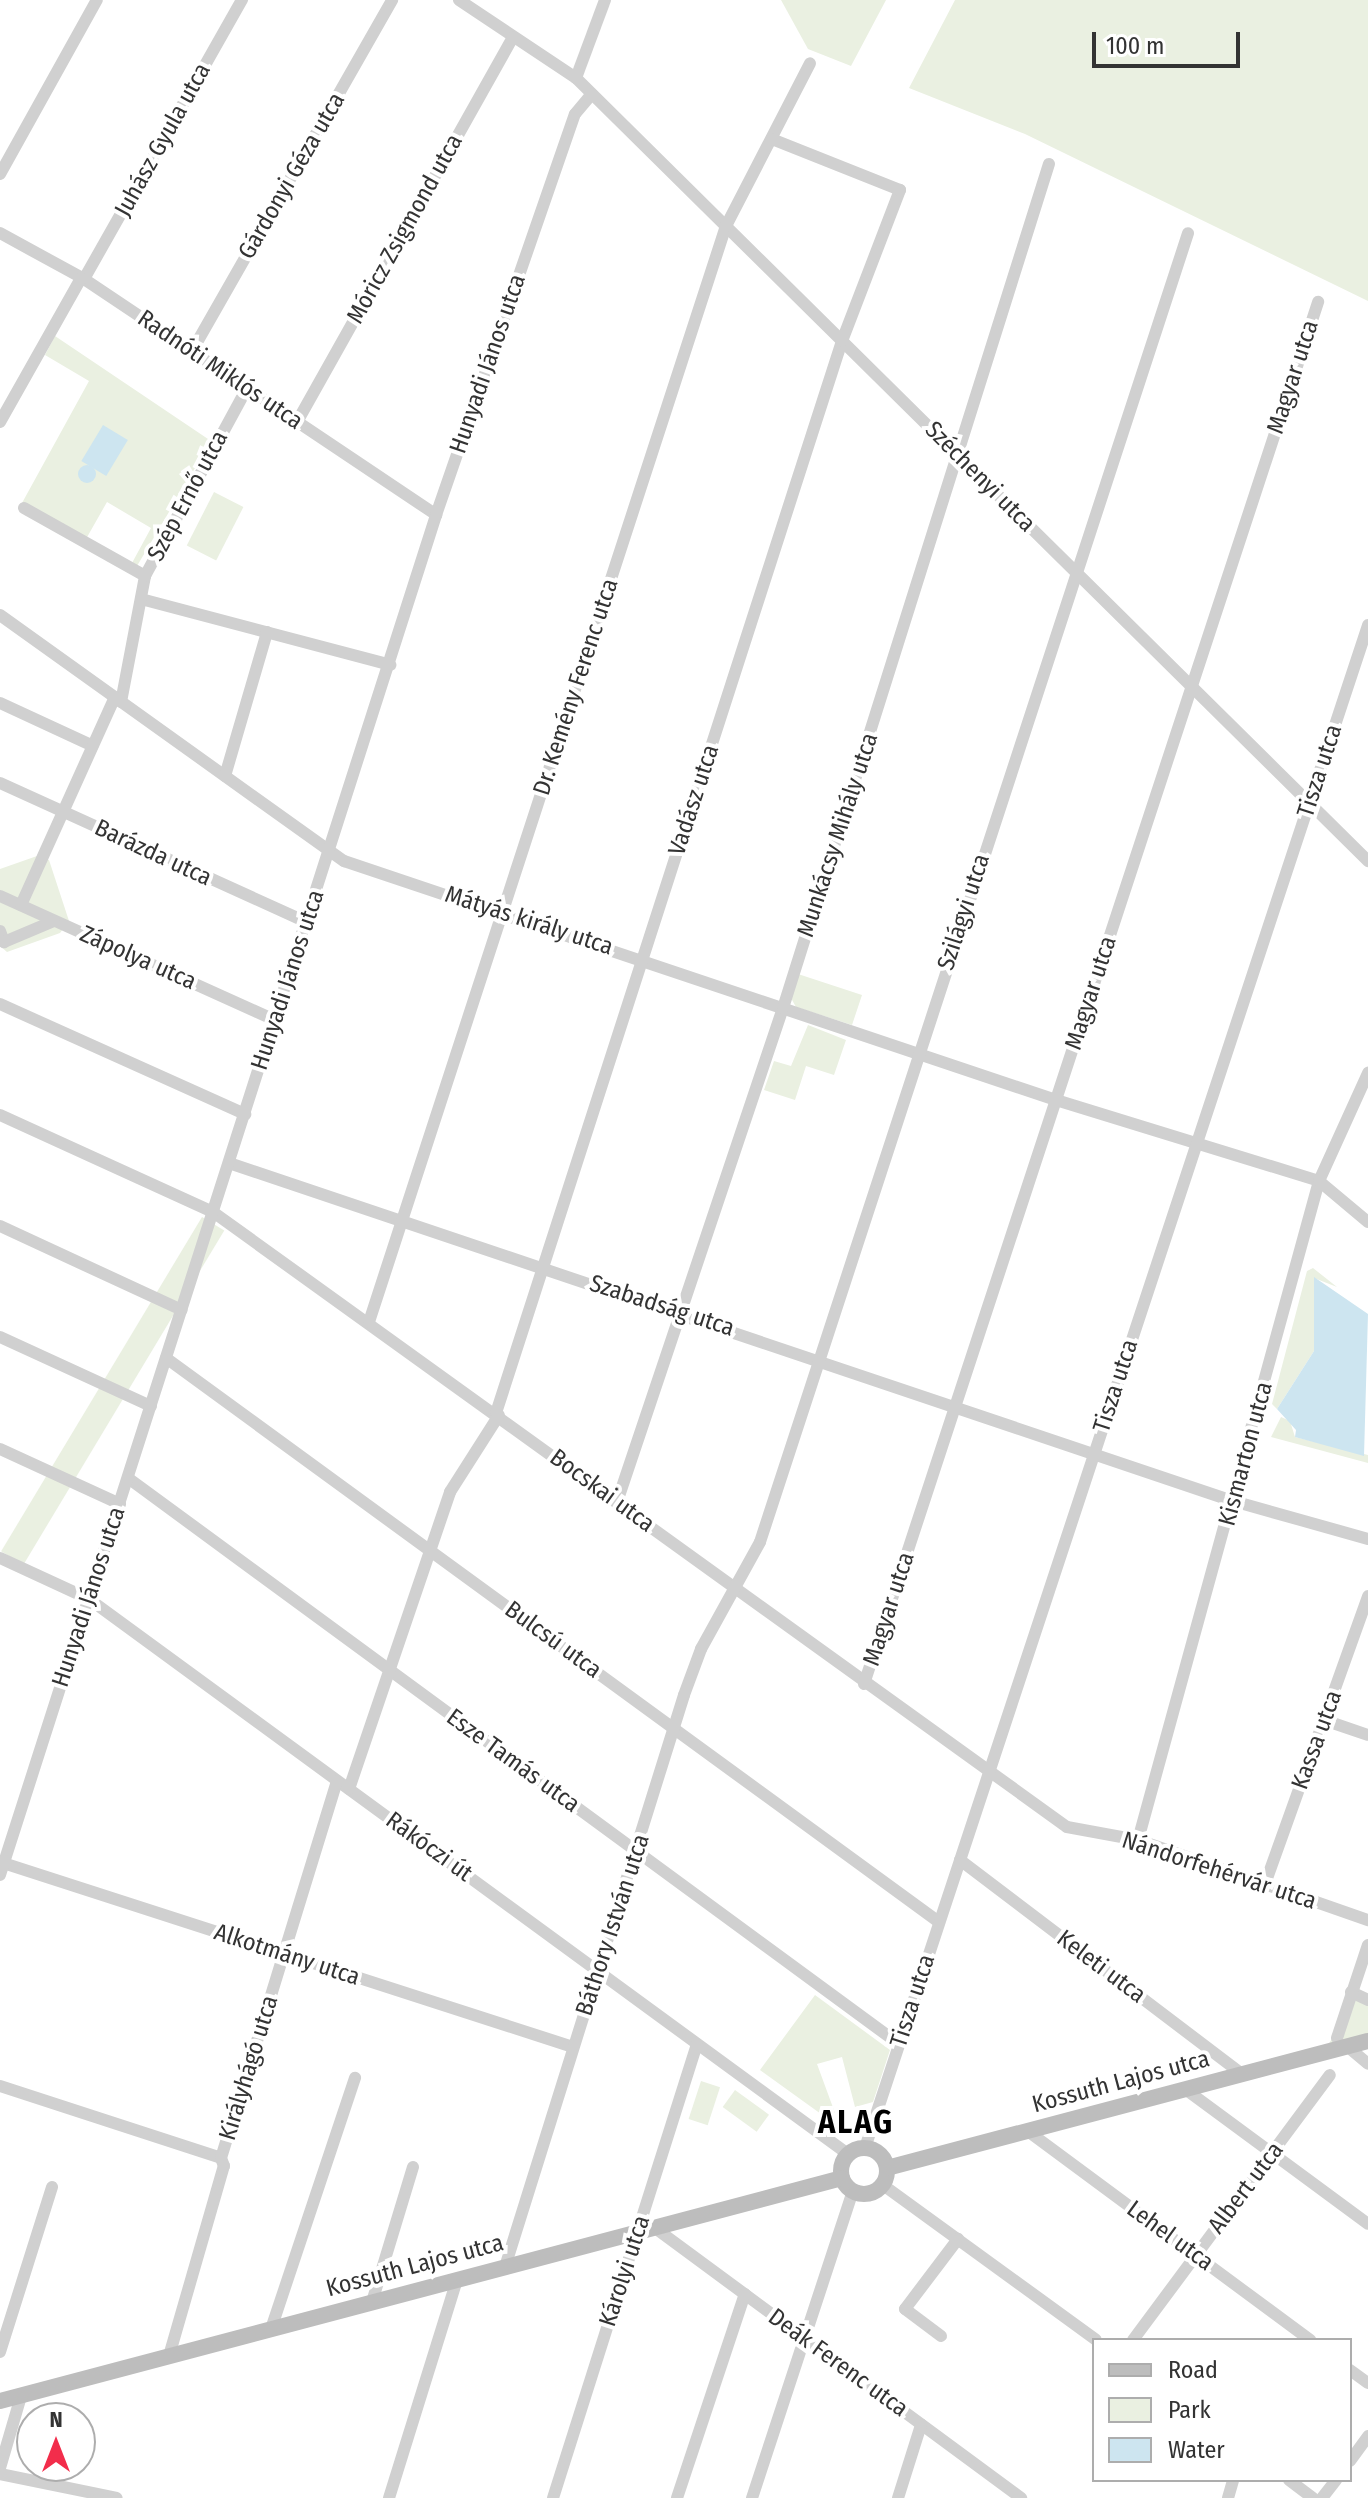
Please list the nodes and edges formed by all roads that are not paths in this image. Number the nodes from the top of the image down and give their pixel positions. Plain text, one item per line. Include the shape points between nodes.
1 (97, 0) edge
2 (242, 0) edge
3 (392, 0) edge
4 (459, 0) edge
5 (605, 0) edge
6 (513, 37) junction
7 (810, 63) dead end
8 (576, 78) junction
9 (592, 94) junction
10 (772, 139) junction
11 (1049, 164) dead end
12 (0, 174) edge
13 (726, 226) junction
14 (0, 233) edge
15 (1188, 233) dead end
16 (83, 278) junction
17 (1318, 302) dead end
18 (842, 341) junction
19 (192, 351) junction
20 (247, 388) junction
21 (0, 422) edge
22 (297, 422) junction
23 (958, 456) junction
24 (24, 508) dead end
25 (436, 515) junction
26 (1076, 572) junction
27 (145, 576) junction
28 (141, 599) junction
29 (0, 615) edge
30 (1368, 625) edge
31 (267, 632) junction
32 (390, 665) junction
33 (1192, 687) junction
34 (118, 700) junction
35 (0, 703) edge
36 (93, 746) junction
37 (225, 776) junction
38 (0, 783) edge
39 (1309, 802) junction
40 (63, 811) junction
41 (330, 851) junction
42 (1368, 861) edge
43 (0, 896) edge
44 (21, 905) junction
45 (503, 911) junction
46 (54, 921) junction
47 (307, 922) junction
48 (1, 941) edge
49 (643, 958) junction
50 (0, 1004) edge
51 (783, 1008) junction
52 (275, 1020) junction
53 (918, 1053) junction
54 (1368, 1073) edge
55 (1056, 1100) junction
56 (245, 1114) junction
57 (0, 1115) edge
58 (1197, 1142) junction
59 (229, 1163) junction
60 (1319, 1181) junction
61 (213, 1212) junction
62 (403, 1220) junction
63 (1368, 1222) edge
64 (0, 1226) edge
65 (543, 1267) junction
66 (182, 1310) junction
67 (681, 1313) junction
68 (369, 1322) junction
69 (0, 1337) edge
70 (166, 1358) junction
71 (818, 1358) junction
72 (957, 1404) junction
73 (151, 1406) junction
74 (497, 1414) junction
75 (0, 1449) edge
76 (1095, 1450) junction
77 (128, 1478) junction
78 (1233, 1501) junction
79 (617, 1502) junction
80 (120, 1504) junction
81 (1368, 1539) edge
82 (429, 1550) junction
83 (0, 1558) edge
84 (737, 1590) junction
85 (1368, 1596) edge
86 (89, 1599) junction
87 (389, 1670) junction
88 (864, 1684) junction
89 (1324, 1720) junction
90 (673, 1728) junction
91 (1368, 1735) edge
92 (989, 1773) junction
93 (337, 1781) junction
94 (349, 1789) junction
95 (1138, 1840) junction
96 (638, 1852) junction
97 (960, 1860) junction
98 (1, 1867) edge
99 (1265, 1884) junction
100 (1368, 1920) edge
101 (939, 1922) junction
102 (1368, 1945) edge
103 (285, 1954) junction
104 (598, 1970) junction
105 (1351, 1992) junction
106 (1368, 2000) edge
107 (1368, 2041) edge
108 (1342, 2042) junction
109 (697, 2044) junction
110 (899, 2044) junction
111 (573, 2047) junction
112 (1368, 2064) edge
113 (1242, 2074) junction
114 (1330, 2075) dead end
115 (355, 2078) dead end
116 (0, 2086) edge
117 (1185, 2089) junction
118 (1029, 2132) junction
119 (865, 2148) junction
120 (1272, 2153) junction
121 (848, 2154) junction
122 (221, 2158) junction
123 (413, 2167) dead end
124 (887, 2168) junction
125 (848, 2184) junction
126 (883, 2185) junction
127 (52, 2187) dead end
128 (1368, 2224) edge
129 (655, 2228) junction
130 (637, 2232) junction
131 (958, 2239) junction
132 (1196, 2255) junction
133 (505, 2267) junction
134 (457, 2280) junction
135 (745, 2294) junction
136 (372, 2302) junction
137 (271, 2329) junction
138 (941, 2336) dead end
139 (804, 2338) junction
140 (1093, 2338) edge
141 (1134, 2338) edge
142 (1307, 2338) edge
143 (0, 2352) edge
144 (169, 2356) junction
145 (21, 2396) junction
146 (0, 2401) edge
147 (921, 2425) junction
148 (1368, 2436) edge
149 (1352, 2458) edge
150 (0, 2468) edge
151 (0, 2474) edge
152 (1292, 2482) edge
153 (1334, 2482) edge
154 (117, 2498) edge
155 (389, 2498) edge
156 (553, 2498) edge
157 (677, 2498) edge
158 (752, 2498) edge
159 (898, 2498) edge
160 (1021, 2498) edge
161 (1313, 2498) edge
162 (1322, 2498) edge

1 - 12 street
2 - 16 street, Juhász Gyula utca
3 - 19 street, Gárdonyi Géza utca
4 - 6 street, Széchenyi utca
5 - 8 street
6 - 8 street, Széchenyi utca
6 - 22 street, Móricz Zsigmond utca
7 - 10 street, Dr. Kemény Ferenc utca
8 - 9 street, Széchenyi utca
9 - 13 street, Széchenyi utca
9 - 25 street, Hunyadi János utca via 575,114
10 - 13 street, Dr. Kemény Ferenc utca
10 - 18 street, Vadász utca via 900,190
11 - 23 street, Munkácsy Mihály utca
13 - 18 street, Széchenyi utca
13 - 45 street, Dr. Kemény Ferenc utca
14 - 16 street, Radnóti Miklós utca
15 - 26 street, Szilágyi utca
16 - 19 street, Radnóti Miklós utca
16 - 21 street, Juhász Gyula utca
17 - 33 street, Magyar utca
18 - 23 street, Széchenyi utca
18 - 49 street, Vadász utca
19 - 20 street, Radnóti Miklós utca
20 - 22 street, Radnóti Miklós utca
20 - 27 street, Szép Ernő utca
22 - 25 street, Radnóti Miklós utca
23 - 26 street, Széchenyi utca
23 - 51 street, Munkácsy Mihály utca
24 - 27 street
25 - 32 street, Hunyadi János utca
26 - 33 street, Széchenyi utca
26 - 53 street, Szilágyi utca
27 - 28 street, Szép Ernő utca
28 - 31 street
28 - 34 street, Szép Ernő utca
29 - 34 street, Mátyás király utca
30 - 39 street, Tisza utca
31 - 32 street
31 - 37 street
32 - 41 street, Hunyadi János utca
33 - 39 street, Széchenyi utca
33 - 55 street, Magyar utca
34 - 36 street, Szép Ernő utca
34 - 37 street, Mátyás király utca
35 - 36 street
36 - 40 street, Szép Ernő utca
37 - 41 street, Mátyás király utca
38 - 40 street, Barázda utca
39 - 42 street, Széchenyi utca
39 - 58 street, Tisza utca
40 - 44 street, Szép Ernő utca
40 - 47 street, Barázda utca
41 - 45 street, Mátyás király utca via 352,864
41 - 47 street, Hunyadi János utca
43 - 44 street, Zápolya utca
44 - 46 street, Zápolya utca
45 - 49 street, Mátyás király utca
45 - 62 street, Dr. Kemény Ferenc utca
46 - 48 street
46 - 52 street, Zápolya utca
47 - 52 street, Hunyadi János utca
49 - 51 street, Mátyás király utca
49 - 65 street, Vadász utca
50 - 56 street
51 - 53 street, Mátyás király utca
51 - 67 street, Munkácsy Mihály utca
52 - 56 street, Hunyadi János utca
53 - 55 street
53 - 71 street, Szilágyi utca
54 - 60 street, Kismarton utca
55 - 58 street
55 - 72 street, Magyar utca
56 - 59 street, Hunyadi János utca
57 - 61 street, Bocskai utca
58 - 60 street
58 - 76 street, Tisza utca
59 - 61 street, Hunyadi János utca
59 - 62 street, Szabadság utca
60 - 63 street
60 - 78 street, Kismarton utca
61 - 66 street, Hunyadi János utca
61 - 68 street, Bocskai utca
62 - 65 street, Szabadság utca
62 - 68 street, Dr. Kemény Ferenc utca
64 - 66 street
65 - 67 street, Szabadság utca
65 - 74 street, Vadász utca
66 - 70 street, Hunyadi János utca
67 - 71 street, Szabadság utca
67 - 79 street, Munkácsy Mihály utca
68 - 74 street, Bocskai utca
69 - 73 street
70 - 73 street, Hunyadi János utca
70 - 82 street, Bulcsú utca
71 - 72 street, Szabadság utca
71 - 84 street, Szilágyi utca via 760,1542
72 - 76 street, Szabadság utca
72 - 88 street, Magyar utca
73 - 77 street, Hunyadi János utca
74 - 79 street, Bocskai utca
74 - 82 street via 450,1492
75 - 80 street
76 - 78 street, Szabadság utca
76 - 92 street, Tisza utca
77 - 80 street, Hunyadi János utca
77 - 87 street, Esze Tamás utca
78 - 81 street, Szabadság utca
78 - 95 street, Kismarton utca
79 - 84 street, Bocskai utca
80 - 86 street, Hunyadi János utca
82 - 87 street
82 - 90 street, Bulcsú utca
83 - 86 street, Rákóczi út
84 - 88 street, Bocskai utca
84 - 90 street, Báthory István utca via 701,1649
85 - 89 street, Kassa utca
86 - 93 street, Rákóczi út
86 - 98 street, Hunyadi János utca
87 - 94 street
87 - 96 street, Esze Tamás utca
88 - 92 street, Bocskai utca
89 - 91 street
89 - 99 street, Kassa utca
90 - 96 street, Báthory István utca
90 - 101 street, Bulcsú utca
92 - 95 street, Nándorfehérvár utca via 1067,1827
92 - 97 street, Tisza utca
93 - 94 street, Rákóczi út
93 - 103 street, Királyhágó utca
94 - 104 street, Rákóczi út
95 - 99 street, Nándorfehérvár utca
96 - 104 street, Báthory István utca
96 - 110 street, Esze Tamás utca
97 - 101 street, Tisza utca
97 - 113 street, Keleti utca
98 - 103 street, Alkotmány utca
99 - 100 street, Nándorfehérvár utca
101 - 110 street, Tisza utca
102 - 105 street
103 - 111 street, Alkotmány utca
103 - 122 street, Királyhágó utca
104 - 109 street, Rákóczi út
104 - 111 street, Báthory István utca
105 - 106 street
105 - 108 street
107 - 108 street, Kossuth Lajos utca
108 - 112 street
108 - 113 street, Kossuth Lajos utca
109 - 121 street, Rákóczi út
109 - 130 street, Károlyi utca
110 - 119 street, Tisza utca
111 - 133 street, Báthory István utca
113 - 117 street, Kossuth Lajos utca
114 - 120 street, Albert utca
115 - 137 street
116 - 122 street
117 - 118 street, Kossuth Lajos utca
117 - 120 street
118 - 124 street, Kossuth Lajos utca
118 - 132 street, Lehel utca
119 - 121 street
119 - 124 street via 877,2151
120 - 128 street
120 - 132 street, Albert utca
121 - 125 street
122 - 144 street, Királyhágó utca via 224,2166
123 - 136 street
124 - 126 street
125 - 126 street via 866,2193
125 - 129 street, Kossuth Lajos utca
125 - 139 street
126 - 131 street
127 - 143 street
129 - 130 street, Kossuth Lajos utca
129 - 135 street, Deák Ferenc utca
130 - 133 street, Kossuth Lajos utca
130 - 156 street, Károlyi utca
131 - 138 street via 905,2309
131 - 140 street
132 - 141 street, Albert utca
132 - 142 street, Lehel utca
133 - 134 street, Kossuth Lajos utca
134 - 136 street, Kossuth Lajos utca
134 - 155 street
135 - 139 street, Deák Ferenc utca
135 - 157 street
136 - 137 street, Kossuth Lajos utca
137 - 144 street, Kossuth Lajos utca
139 - 147 street, Deák Ferenc utca
139 - 158 street
144 - 145 street, Kossuth Lajos utca
145 - 146 street, Kossuth Lajos utca
145 - 150 street
147 - 159 street
147 - 160 street, Deák Ferenc utca
148 - 149 street
151 - 154 street
152 - 161 street
153 - 162 street

